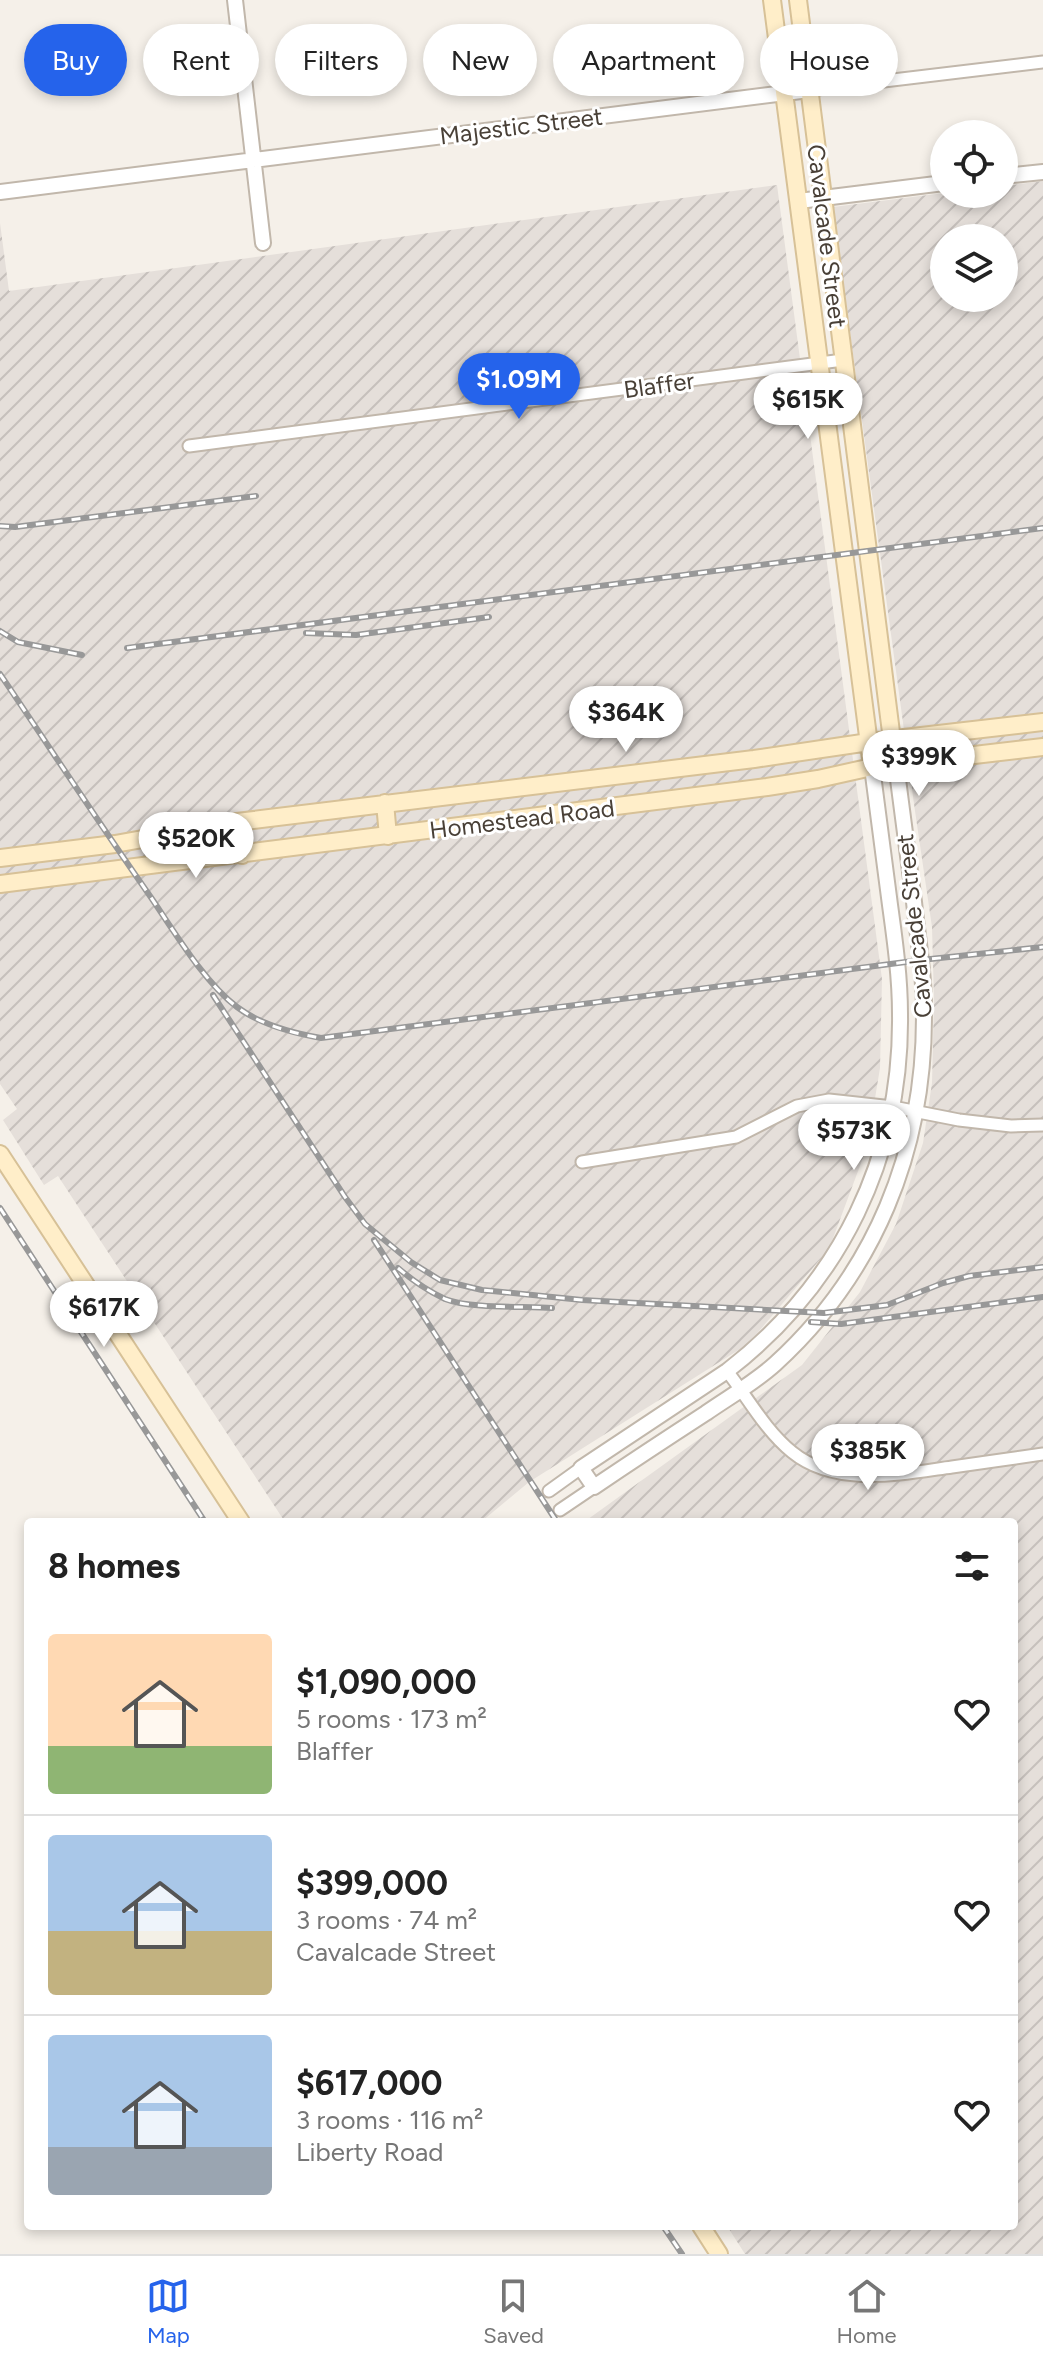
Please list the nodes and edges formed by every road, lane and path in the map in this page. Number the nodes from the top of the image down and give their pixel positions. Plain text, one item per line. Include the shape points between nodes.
1 (235, 0) edge
2 (772, 0) edge
3 (798, 0) edge
4 (775, 24) edge
5 (801, 24) edge
6 (1043, 62) edge
7 (898, 79) edge
8 (760, 96) edge
9 (784, 96) edge
10 (810, 96) edge
11 (253, 160) junction
12 (1043, 172) edge
13 (1018, 175) edge
14 (930, 185) edge
15 (0, 192) edge
16 (822, 198) junction
17 (799, 201) junction
18 (263, 243) dead end
19 (843, 360) junction
20 (818, 364) junction
21 (189, 446) dead end
22 (1043, 722) edge
23 (892, 740) junction
24 (869, 742) junction
25 (1043, 747) edge
26 (896, 764) junction
27 (692, 766) junction
28 (872, 767) junction
29 (581, 780) junction
30 (696, 796) junction
31 (385, 803) junction
32 (586, 810) junction
33 (237, 822) junction
34 (388, 836) junction
35 (242, 855) junction
36 (0, 858) edge
37 (0, 884) edge
38 (917, 929) junction
39 (893, 932) junction
40 (893, 1107) junction
41 (917, 1110) junction
42 (1043, 1125) edge
43 (0, 1154) edge
44 (582, 1162) dead end
45 (860, 1208) junction
46 (881, 1219) junction
47 (727, 1371) junction
48 (742, 1389) junction
49 (1043, 1454) edge
50 (581, 1468) junction
51 (594, 1487) junction
52 (549, 1491) dead end
53 (560, 1510) dead end
54 (238, 1518) edge
55 (704, 2230) edge
56 (719, 2254) edge

1 - 11 street
2 - 4 main road, Cavalcade Street
3 - 5 main road, Cavalcade Street
6 - 7 street, Majestic Street
8 - 11 street, Majestic Street
9 - 17 main road, Cavalcade Street
10 - 16 main road, Cavalcade Street
11 - 15 street, Majestic Street
11 - 18 street
12 - 13 street
14 - 16 street
16 - 17 street
16 - 19 main road, Cavalcade Street
17 - 20 main road, Cavalcade Street
19 - 20 street, Blaffer
19 - 23 main road, Cavalcade Street
20 - 21 street, Blaffer
20 - 24 main road, Cavalcade Street
22 - 23 main road, Homestead Road
23 - 24 main road, Homestead Road
23 - 26 main road, Cavalcade Street
24 - 27 main road, Homestead Road
24 - 28 main road, Cavalcade Street
25 - 26 main road, Homestead Road
26 - 28 main road, Homestead Road
26 - 38 street, Cavalcade Street
27 - 29 main road, Homestead Road
27 - 30 main road
28 - 30 main road, Homestead Road
28 - 39 street, Cavalcade Street
29 - 31 main road, Homestead Road
29 - 32 main road
30 - 32 main road, Homestead Road
31 - 33 main road, Homestead Road
31 - 34 main road
32 - 34 main road, Homestead Road
33 - 35 main road
33 - 36 main road, Homestead Road
34 - 35 main road, Homestead Road
35 - 37 main road, Homestead Road
38 - 39 street
38 - 41 street, Cavalcade Street via 924,1015
39 - 40 street, Cavalcade Street via 900,1023
40 - 41 street
40 - 44 street via 829,1100 797,1106 736,1137
40 - 45 street, Cavalcade Street
41 - 42 street via 959,1120
41 - 46 street, Cavalcade Street via 899,1179
43 - 54 main road
45 - 46 street
45 - 47 street, Cavalcade Street via 813,1287
46 - 48 street, Cavalcade Street via 856,1269 824,1313 773,1366
47 - 48 street
47 - 50 street, Cavalcade Street
48 - 49 street via 792,1452 831,1471 889,1475
48 - 51 street, Cavalcade Street
50 - 51 street
50 - 52 street, Cavalcade Street
51 - 53 street, Cavalcade Street
55 - 56 main road

